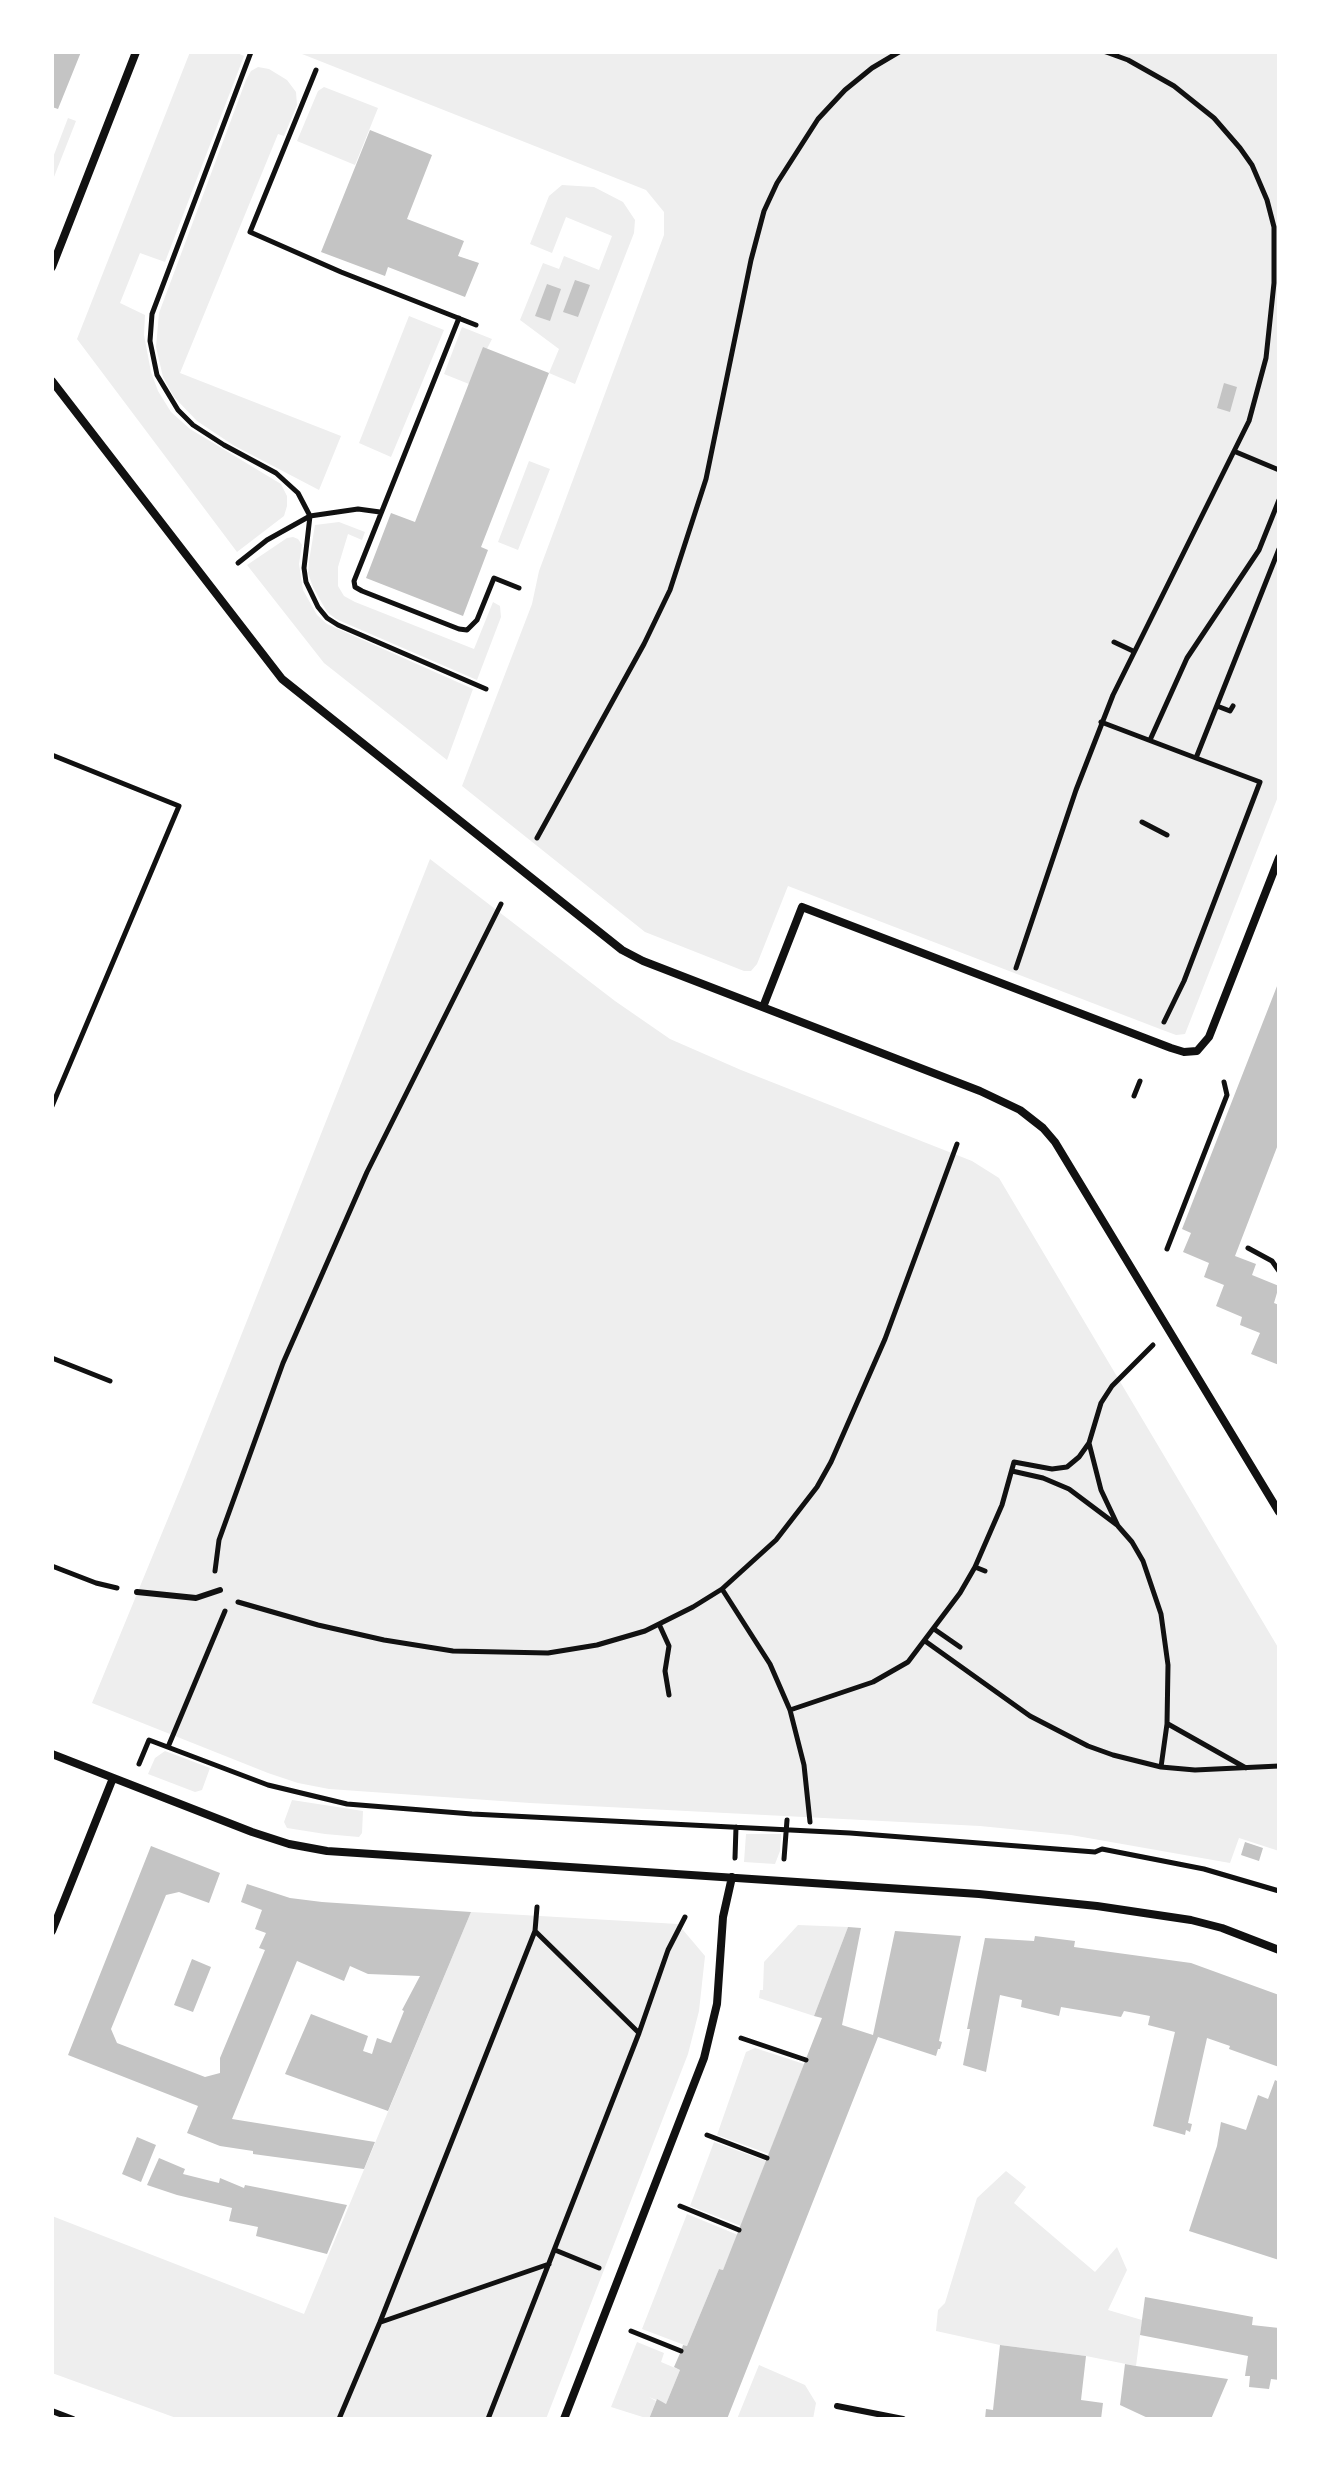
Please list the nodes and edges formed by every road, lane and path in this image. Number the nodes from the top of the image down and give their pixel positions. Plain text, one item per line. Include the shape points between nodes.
1 (136, 52) edge
2 (251, 52) edge
3 (1106, 52) edge
4 (897, 53) edge
5 (316, 70) dead end
6 (52, 267) edge
7 (459, 318) junction
8 (476, 325) dead end
9 (52, 381) edge
10 (1236, 452) junction
11 (1279, 470) edge
12 (1279, 500) edge
13 (380, 512) junction
14 (310, 516) junction
15 (1279, 549) edge
16 (238, 563) dead end
17 (519, 588) dead end
18 (1114, 642) dead end
19 (1133, 651) junction
20 (486, 689) dead end
21 (1217, 706) junction
22 (1233, 706) dead end
23 (1101, 722) junction
24 (1150, 740) junction
25 (52, 755) edge
26 (1196, 758) junction
27 (1142, 822) dead end
28 (1167, 835) dead end
29 (537, 838) dead end
30 (1279, 858) edge
31 (501, 904) dead end
32 (1015, 973) dead end
33 (763, 1007) junction
34 (1160, 1029) dead end
35 (1140, 1081) dead end
36 (1224, 1082) dead end
37 (1134, 1096) dead end
38 (52, 1106) edge
39 (957, 1144) dead end
40 (1248, 1248) dead end
41 (1167, 1249) dead end
42 (1279, 1271) edge
43 (1170, 1331) junction
44 (52, 1358) edge
45 (110, 1381) dead end
46 (1089, 1443) junction
47 (1012, 1471) junction
48 (1279, 1512) edge
49 (1118, 1526) junction
50 (52, 1566) edge
51 (975, 1567) junction
52 (985, 1571) dead end
53 (722, 1589) junction
54 (220, 1590) joint
55 (137, 1592) joint
56 (659, 1624) junction
57 (934, 1629) junction
58 (925, 1641) junction
59 (960, 1647) dead end
60 (669, 1695) dead end
61 (790, 1710) junction
62 (1167, 1724) junction
63 (169, 1744) junction
64 (52, 1754) edge
65 (1279, 1766) edge
66 (1161, 1767) junction
67 (137, 1769) dead end
68 (1247, 1769) junction
69 (113, 1778) junction
70 (787, 1820) dead end
71 (810, 1822) dead end
72 (786, 1830) junction
73 (784, 1864) dead end
74 (732, 1877) junction
75 (1279, 1891) edge
76 (537, 1907) dead end
77 (685, 1917) dead end
78 (52, 1931) edge
79 (535, 1931) junction
80 (1279, 1950) edge
81 (639, 2033) junction
82 (741, 2038) dead end
83 (806, 2060) dead end
84 (707, 2135) dead end
85 (767, 2158) dead end
86 (680, 2206) dead end
87 (739, 2230) dead end
88 (555, 2250) junction
89 (550, 2264) junction
90 (620, 2276) junction
91 (380, 2322) junction
92 (631, 2331) dead end
93 (681, 2351) dead end
94 (837, 2406) dead end
95 (52, 2411) edge
96 (73, 2419) edge
97 (339, 2419) edge
98 (488, 2419) edge
99 (564, 2419) edge
100 (903, 2419) edge

1 - 6 street
2 - 14 path via 152,314 150,341 157,375 178,410 224,445 276,473 298,493
3 - 10 path via 1174,86 1214,118 1252,165 1267,200 1274,227 1274,283 1266,358
4 - 29 path via 845,90 818,119 764,211 706,479 675,575 644,644
5 - 7 path via 250,232
7 - 8 path
7 - 13 path
9 - 33 street via 282,679 622,950
10 - 11 path
10 - 19 path
12 - 24 path via 1259,550 1187,658
13 - 14 path via 358,509
13 - 17 path via 354,581 362,591 467,630 477,620 494,578
14 - 16 path
14 - 20 path via 306,582 327,618
15 - 21 path
18 - 19 path
19 - 23 path
21 - 22 path via 1230,711
21 - 26 path
23 - 24 path
23 - 32 path
24 - 26 path
25 - 38 path via 179,806
26 - 34 path via 1260,782 1184,981
27 - 28 path
30 - 33 street via 1209,1037 1197,1051 1155,1042 802,907
31 - 54 path via 367,1172 283,1363 219,1540 214,1563
33 - 43 street via 980,1091 1043,1128
35 - 37 path
36 - 41 path via 1227,1095
39 - 53 path via 885,1339 831,1462 776,1540
40 - 42 path
43 - 46 path via 1112,1386
43 - 48 street
44 - 45 path
46 - 47 path via 1067,1467 1014,1462
46 - 49 path via 1101,1490
47 - 49 path via 1069,1489
47 - 51 path
49 - 62 path via 1143,1561 1161,1614 1168,1665
50 - 55 path
51 - 52 path
51 - 57 path
53 - 56 path
53 - 61 path via 770,1664
54 - 55 lane via 196,1598
56 - 60 path via 669,1646
56 - 63 path via 597,1645 548,1653 453,1651 318,1625 230,1599
57 - 58 path
57 - 59 path
58 - 61 path via 908,1662 873,1682
58 - 66 path via 1059,1732 1113,1755
61 - 71 path via 804,1765
62 - 66 path
62 - 68 path
63 - 67 path via 149,1740
63 - 72 path via 268,1785 347,1804
64 - 69 street
65 - 68 path
66 - 68 path
69 - 74 street via 252,1832 327,1851
69 - 78 street
70 - 72 path
72 - 73 path
72 - 75 path via 1118,1850
74 - 80 street via 1097,1906 1191,1920
74 - 90 street via 723,1917 716,2012 704,2058
76 - 79 path
77 - 81 path
79 - 81 path
79 - 91 path
81 - 88 path
82 - 83 path
84 - 85 path
86 - 87 path
88 - 89 path
88 - 90 path
89 - 91 path
89 - 98 path
90 - 99 street
91 - 97 path
92 - 93 path
94 - 100 lane
95 - 96 lane

